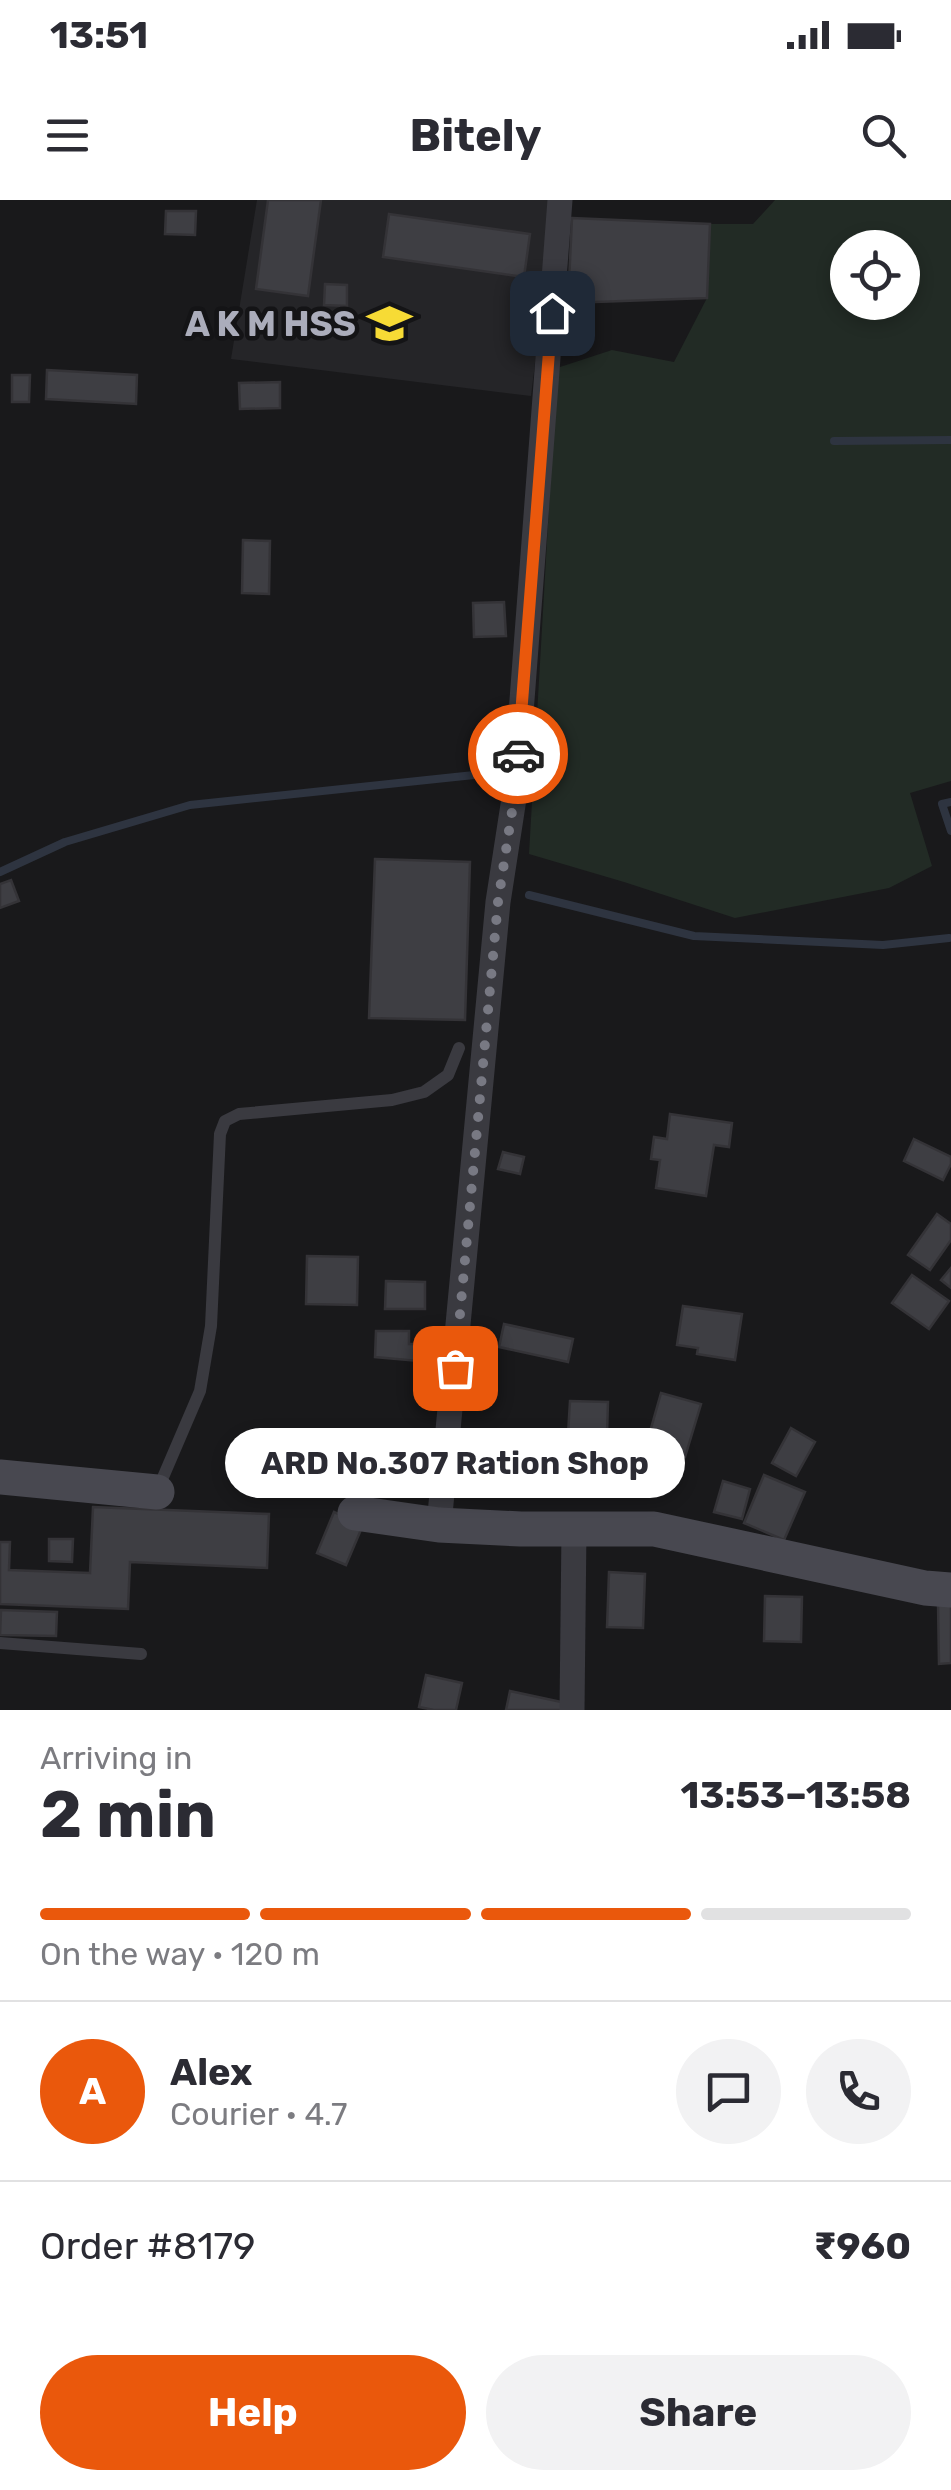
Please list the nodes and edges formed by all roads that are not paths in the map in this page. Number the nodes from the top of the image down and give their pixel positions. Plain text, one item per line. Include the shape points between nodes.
1 (560, 200) edge
2 (458, 1048) dead end
3 (0, 1477) edge
4 (157, 1492) joint
5 (355, 1513) dead end
6 (439, 1525) junction
7 (574, 1529) junction
8 (951, 1590) edge
9 (0, 1643) edge
10 (141, 1654) dead end
11 (572, 1710) edge

1 - 6 street via 515,792 498,902
2 - 4 lane via 448,1074 424,1092 225,1121 200,1391
3 - 4 street
5 - 6 street
6 - 7 street
7 - 8 street via 654,1529
7 - 11 street
9 - 10 lane

